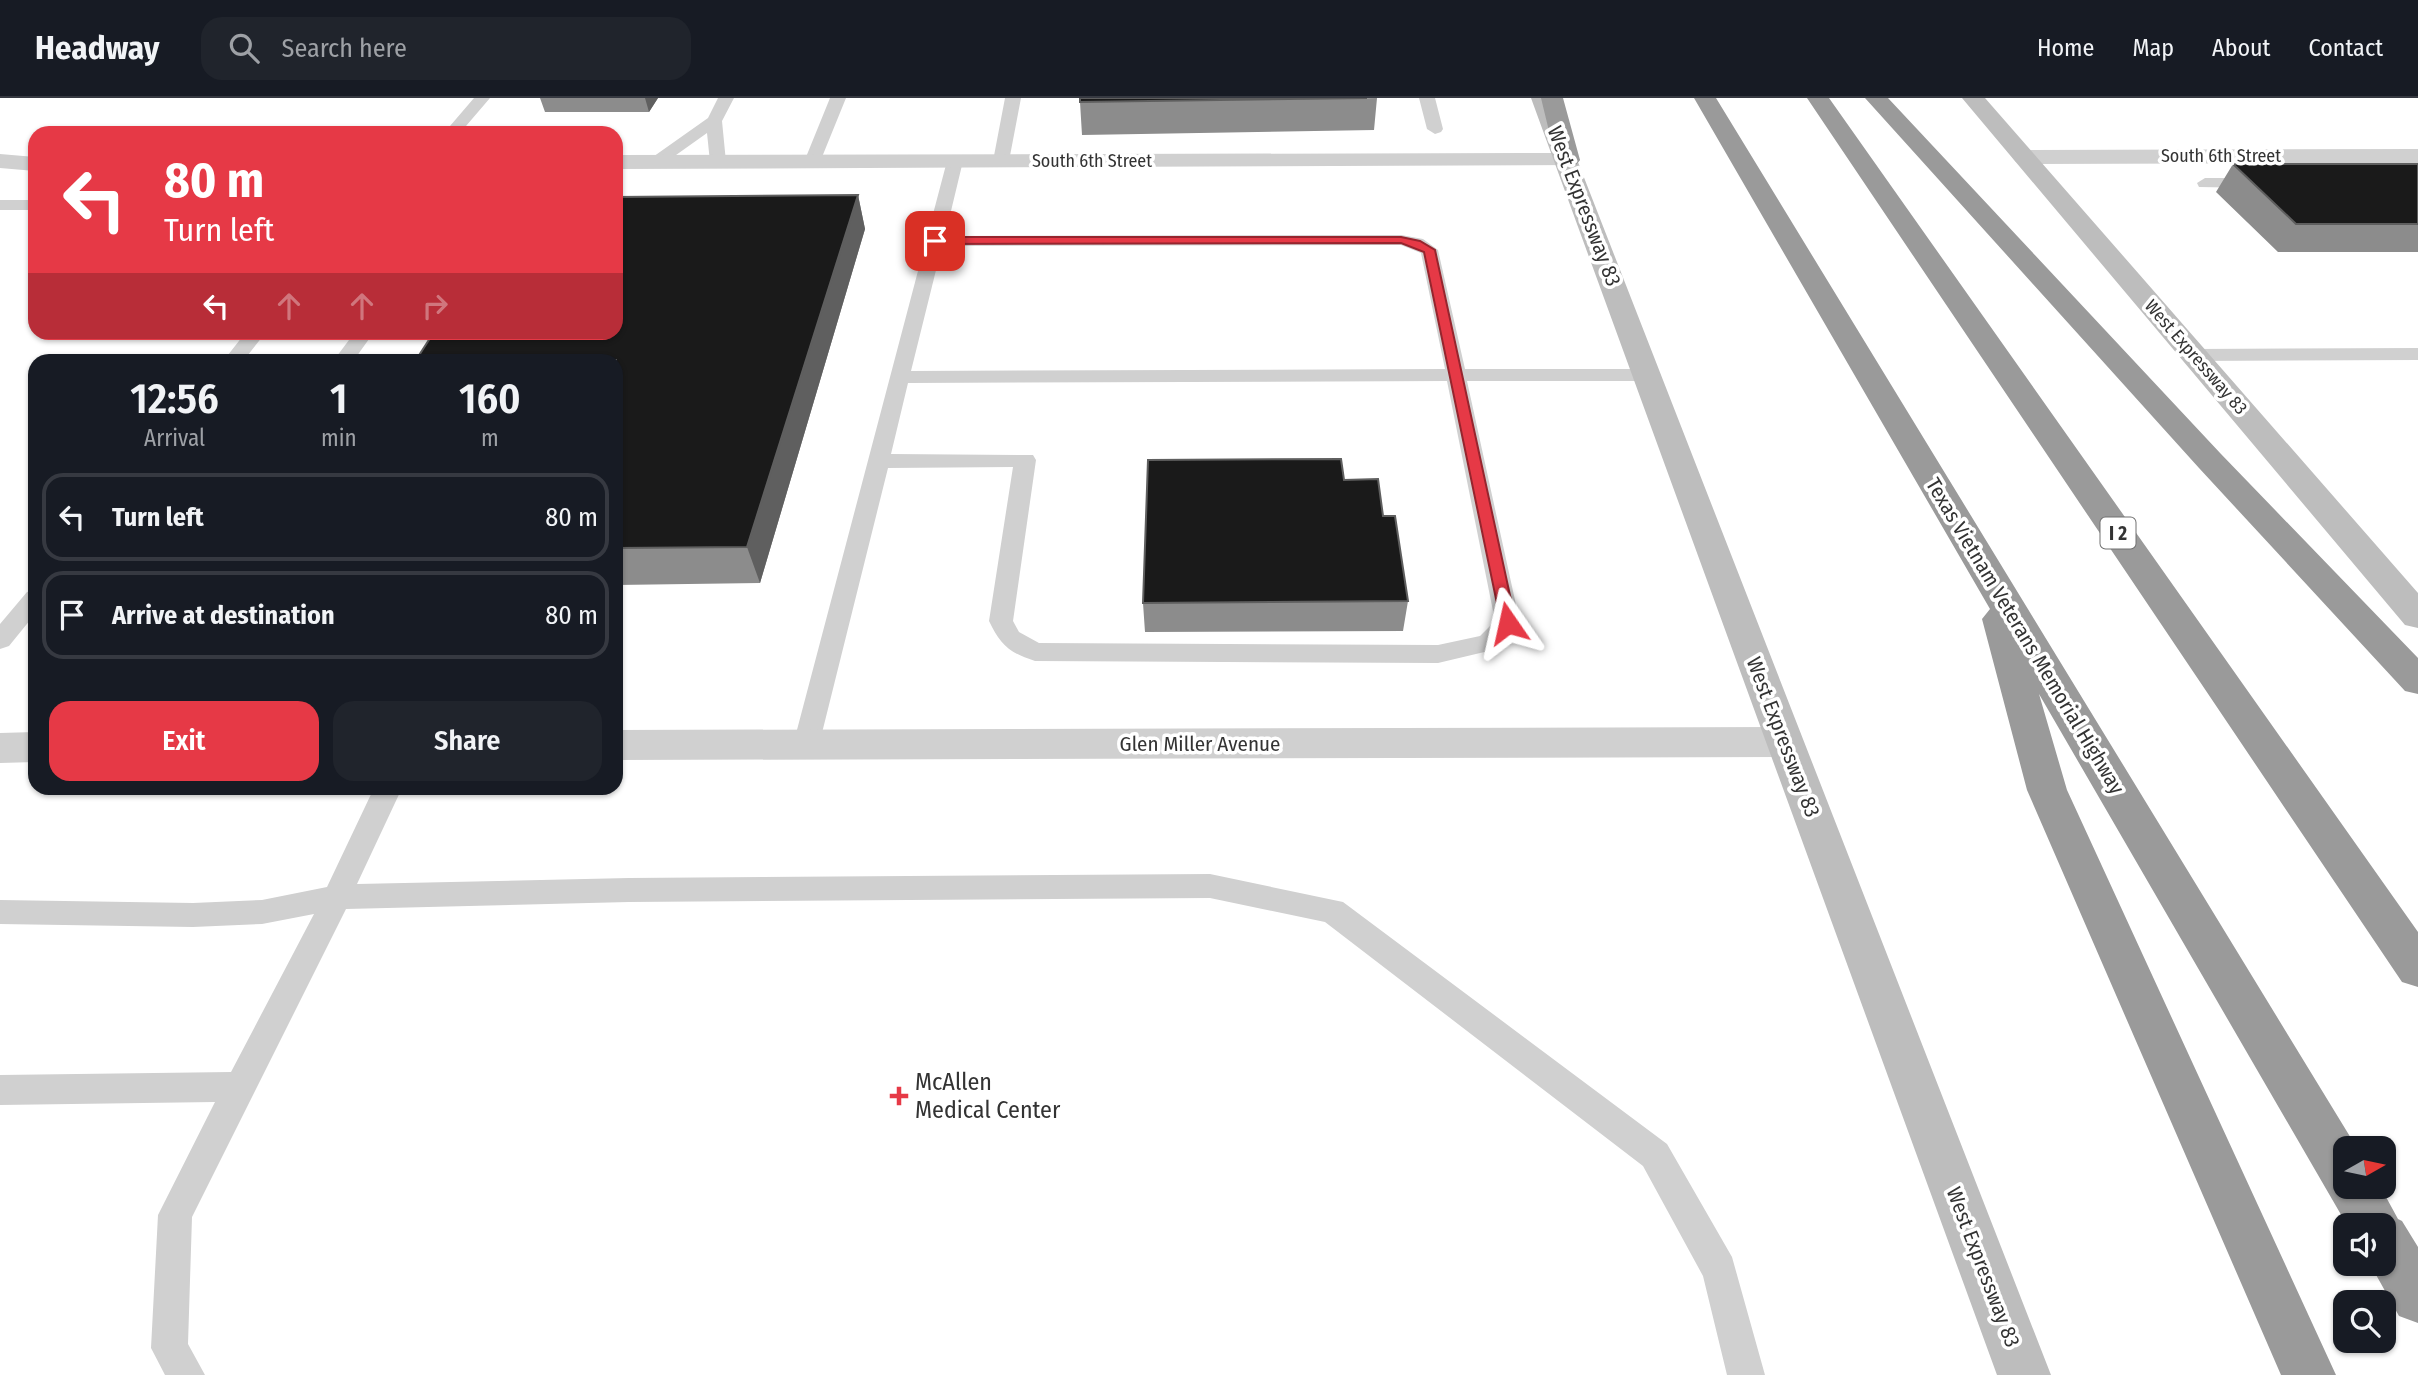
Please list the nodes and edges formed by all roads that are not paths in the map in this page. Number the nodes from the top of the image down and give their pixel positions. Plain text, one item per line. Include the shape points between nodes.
1 (482, 98) edge
2 (726, 98) edge
3 (838, 98) edge
4 (1013, 98) edge
5 (1427, 98) edge
6 (1542, 98) edge
7 (1552, 98) edge
8 (1705, 98) edge
9 (1818, 98) edge
10 (1876, 98) edge
11 (1973, 98) edge
12 (714, 121) junction
13 (458, 126) edge
14 (1435, 129) dead end
15 (2418, 156) edge
16 (2024, 157) junction
17 (1568, 160) junction
18 (1001, 161) junction
19 (623, 162) edge
20 (656, 162) junction
21 (718, 162) junction
22 (813, 162) junction
23 (955, 162) junction
24 (3, 163) edge
25 (28, 164) edge
26 (2205, 183) dead end
27 (2272, 183) edge
28 (0, 205) edge
29 (28, 205) edge
30 (935, 241) junction
31 (250, 340) edge
32 (239, 354) edge
33 (2418, 354) edge
34 (2194, 355) junction
35 (1648, 375) junction
36 (1456, 376) junction
37 (900, 377) junction
38 (879, 461) junction
39 (1986, 570) junction
40 (28, 603) edge
41 (2418, 616) edge
42 (10, 617) edge
43 (0, 640) edge
44 (2418, 681) edge
45 (1784, 742) junction
46 (623, 745) edge
47 (807, 745) junction
48 (28, 747) edge
49 (0, 748) edge
50 (385, 795) edge
51 (337, 897) junction
52 (0, 912) edge
53 (2418, 968) edge
54 (240, 1087) junction
55 (0, 1090) edge
56 (2333, 1154) edge
57 (2396, 1259) edge
58 (2418, 1297) edge
59 (186, 1375) edge
60 (1746, 1375) edge
61 (2024, 1375) edge
62 (2309, 1375) edge

1 - 13 lane
2 - 12 lane
3 - 22 lane
4 - 18 lane
5 - 14 lane
6 - 17 main road, West Expressway 83
7 - 17 highway
8 - 39 highway, Texas Vietnam Veterans Memorial Highway
9 - 53 highway, I 2
10 - 44 highway
11 - 16 main road, West Expressway 83
12 - 20 lane
12 - 21 lane
15 - 16 street, South 6th Street
16 - 34 main road, West Expressway 83
17 - 18 street, South 6th Street
17 - 35 main road, West Expressway 83
18 - 23 street, South 6th Street
19 - 20 street, South 6th Street
20 - 21 street, South 6th Street
21 - 22 street, South 6th Street
22 - 23 street, South 6th Street
23 - 30 lane
24 - 25 street
26 - 27 lane
28 - 29 lane
30 - 36 lane via 1417,243 1429,250
30 - 37 lane
31 - 32 lane
33 - 34 lane
34 - 41 main road, West Expressway 83
35 - 36 lane
35 - 45 main road, West Expressway 83
36 - 37 lane
36 - 38 lane via 1508,623 1488,643 1438,654 1035,652 1009,638 1002,621 1025,460
37 - 38 lane
38 - 47 lane
39 - 56 highway, Texas Vietnam Veterans Memorial Highway
39 - 62 highway via 2047,790
40 - 42 lane
42 - 43 lane
45 - 47 street, Glen Miller Avenue
45 - 61 main road, West Expressway 83
46 - 47 street, Glen Miller Avenue
48 - 49 street
50 - 51 lane
51 - 52 lane via 262,912
51 - 54 lane
51 - 60 lane via 1210,886 1333,911 1655,1155 1719,1270
54 - 55 lane
54 - 59 lane via 175,1215 169,1348
57 - 58 highway

